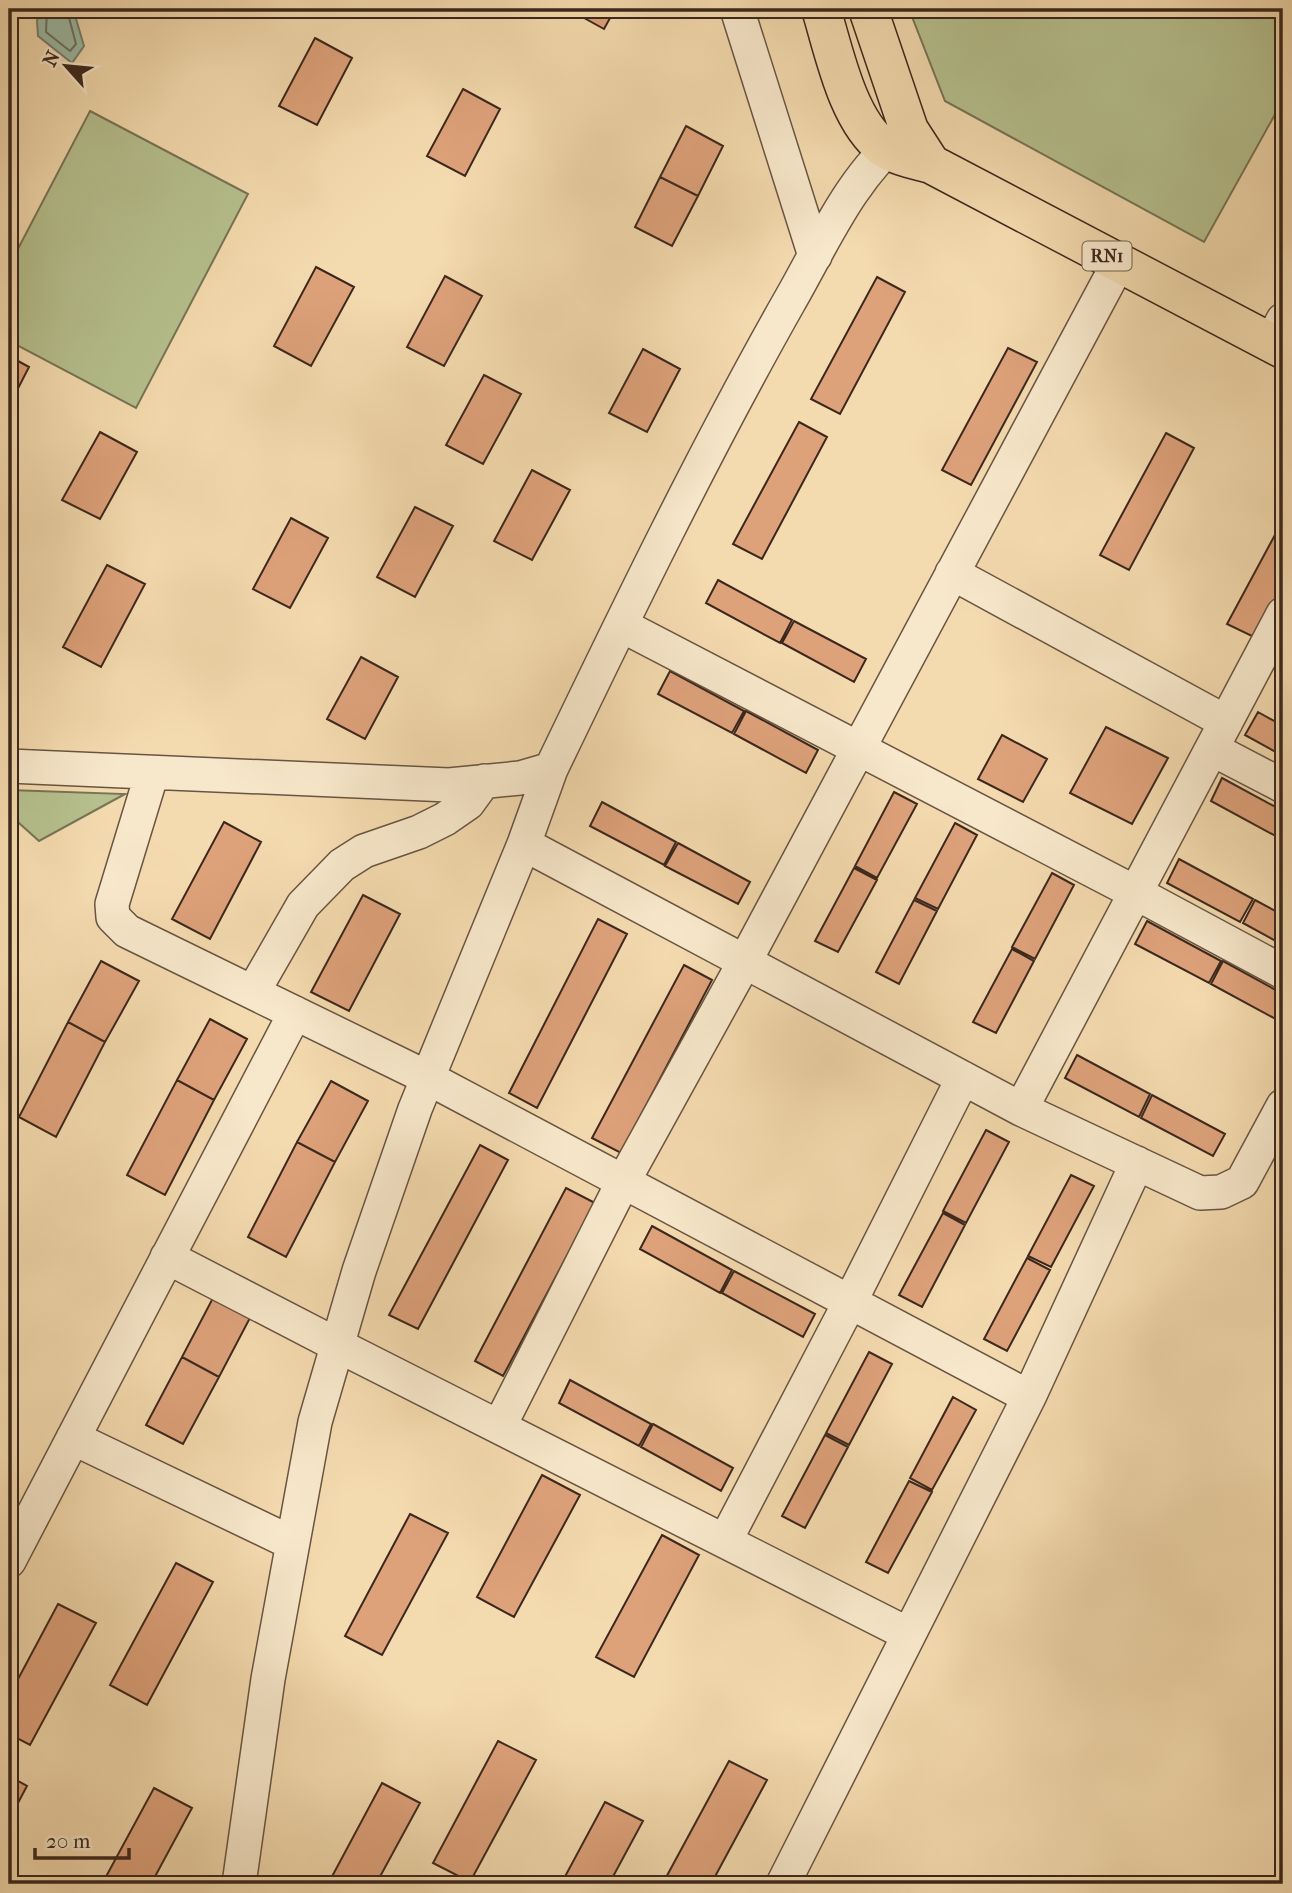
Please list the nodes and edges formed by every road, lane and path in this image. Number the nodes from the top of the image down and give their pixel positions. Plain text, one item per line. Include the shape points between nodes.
1 (737, 9) edge
2 (821, 9) edge
3 (867, 9) edge
4 (897, 139) junction
5 (815, 256) junction
6 (1119, 262) junction
7 (1279, 337) edge
8 (952, 573) junction
9 (1283, 614) edge
10 (621, 625) junction
11 (1219, 735) junction
12 (858, 750) junction
13 (9, 766) edge
14 (551, 769) junction
15 (152, 773) junction
16 (484, 782) junction
17 (1283, 786) edge
18 (524, 844) junction
19 (1136, 892) junction
20 (745, 961) junction
21 (1283, 972) edge
22 (253, 992) junction
23 (295, 1013) junction
24 (428, 1078) junction
25 (963, 1078) junction
26 (1283, 1107) edge
27 (1021, 1109) junction
28 (1137, 1163) junction
29 (623, 1182) junction
30 (167, 1257) junction
31 (850, 1302) junction
32 (337, 1345) junction
33 (1030, 1397) junction
34 (499, 1427) junction
35 (73, 1438) junction
36 (725, 1541) junction
37 (292, 1543) junction
38 (9, 1561) edge
39 (908, 1634) junction
40 (239, 1884) edge
41 (783, 1884) edge

1 - 5 street
2 - 4 highway, RN1 via 850,101 868,131
3 - 4 highway, RN1
4 - 5 street via 847,198
4 - 6 highway, RN1 via 931,164
5 - 10 street via 746,379
6 - 7 highway, RN1
6 - 8 street
8 - 11 street
8 - 12 street
9 - 11 street
10 - 12 street
10 - 14 street
11 - 17 street
11 - 19 street
12 - 19 street
12 - 20 street
13 - 15 street
14 - 16 street
14 - 18 street
15 - 16 street via 449,785
15 - 22 street via 112,904 113,917 127,930
16 - 22 street via 468,803 445,819 364,851 342,865 303,905
18 - 20 street
18 - 24 street
19 - 21 street
19 - 27 street
20 - 25 street
20 - 29 street
22 - 23 street
23 - 24 street
23 - 30 street
24 - 29 street
24 - 32 street
25 - 27 street
25 - 31 street
26 - 28 street via 1242,1182 1221,1192 1200,1193
27 - 28 street
28 - 33 street
29 - 31 street
29 - 34 street
30 - 32 street
30 - 35 street
31 - 33 street
31 - 36 street
32 - 34 street
32 - 37 street via 315,1422
33 - 39 street
34 - 36 street
35 - 37 street
35 - 38 street
36 - 39 street
37 - 40 street
39 - 41 street

